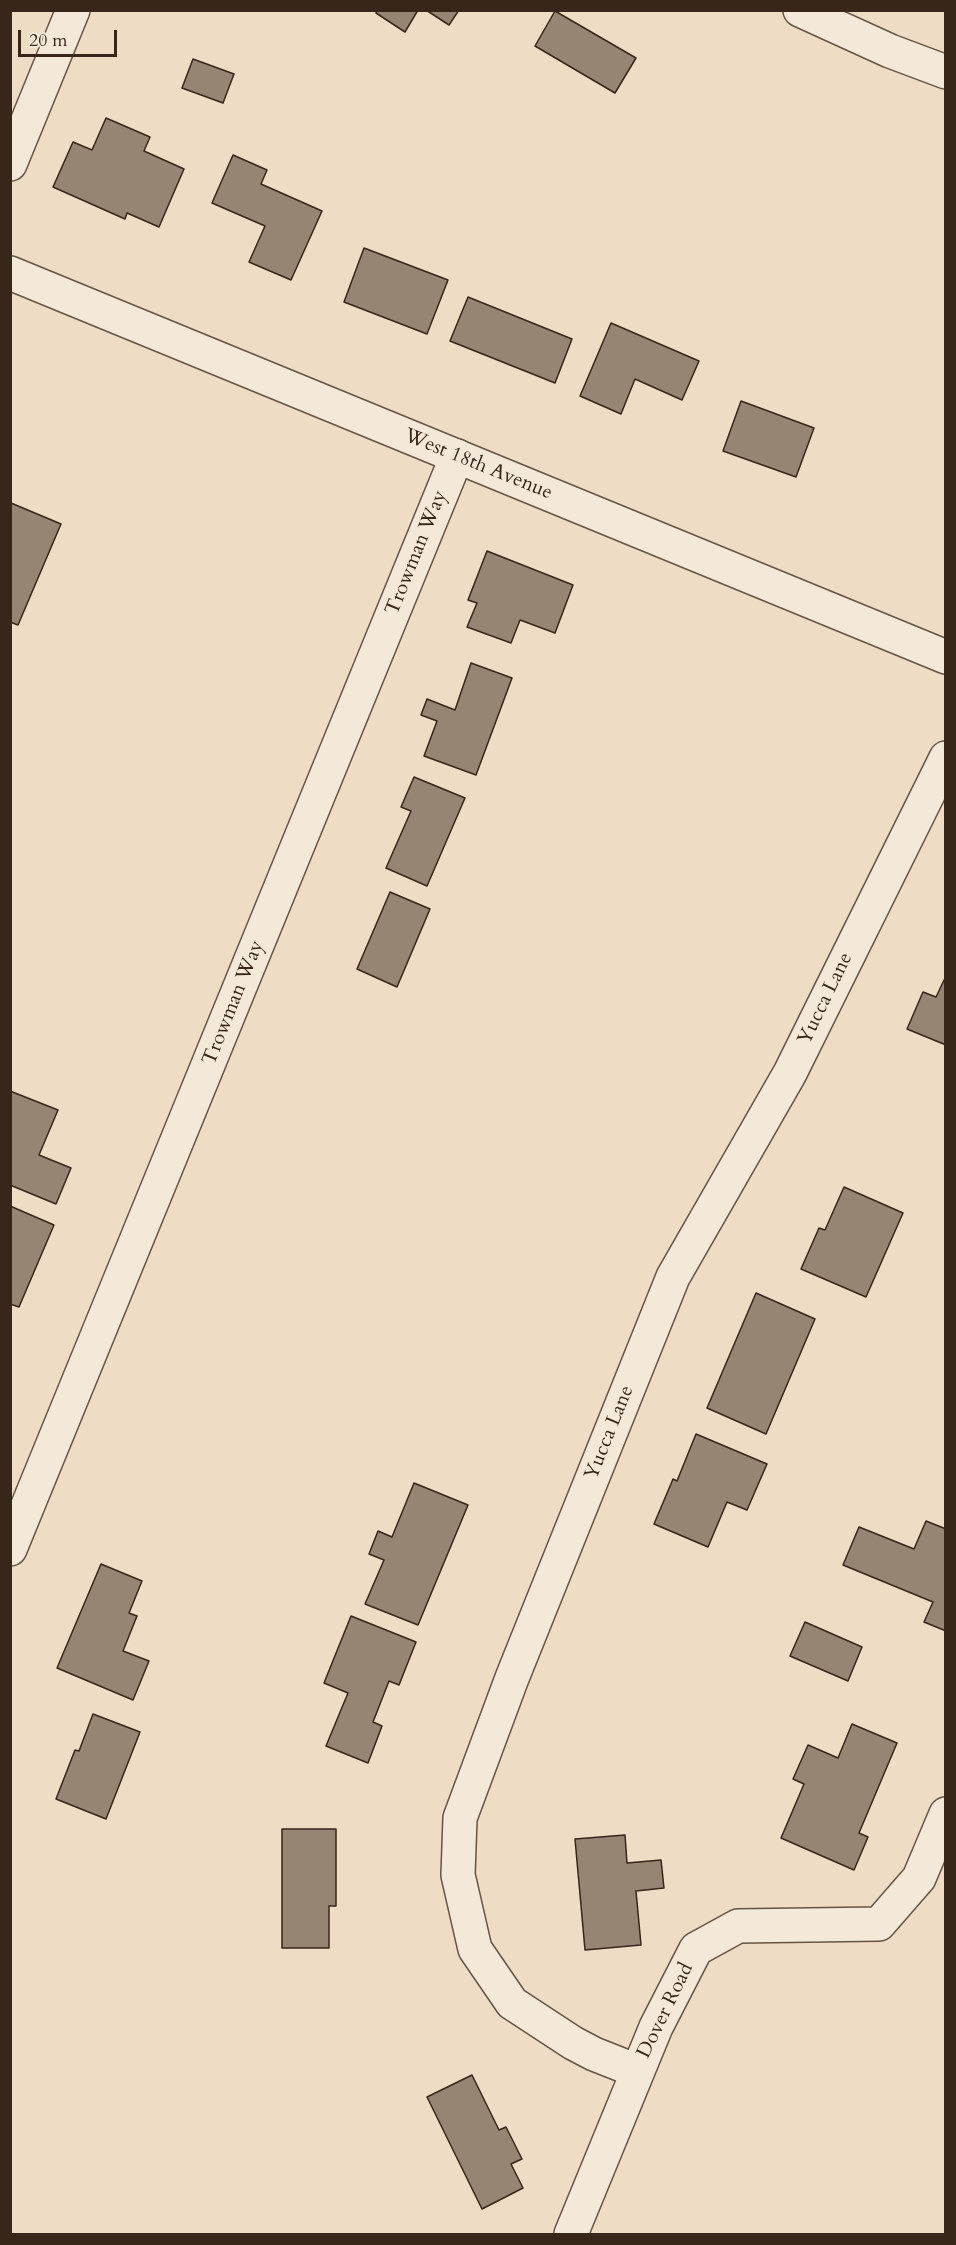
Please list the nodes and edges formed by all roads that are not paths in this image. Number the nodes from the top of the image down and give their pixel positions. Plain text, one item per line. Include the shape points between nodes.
1 (73, 10) edge
2 (800, 10) edge
3 (945, 72) edge
4 (10, 164) edge
5 (10, 273) edge
6 (457, 456) junction
7 (945, 657) edge
8 (945, 758) edge
9 (10, 1549) edge
10 (945, 1814) edge
11 (638, 2071) junction
12 (571, 2235) edge

1 - 4 street
2 - 3 street
5 - 6 street, West 18th Avenue
6 - 7 street, West 18th Avenue
6 - 9 street, Trowman Way
8 - 11 street, Yucca Lane via 790,1073 673,1277 460,1818 458,1875 475,1949 512,2002 573,2043
10 - 11 street, Dover Road via 919,1878 879,1924 738,1926 696,1949
11 - 12 street, Dover Road

